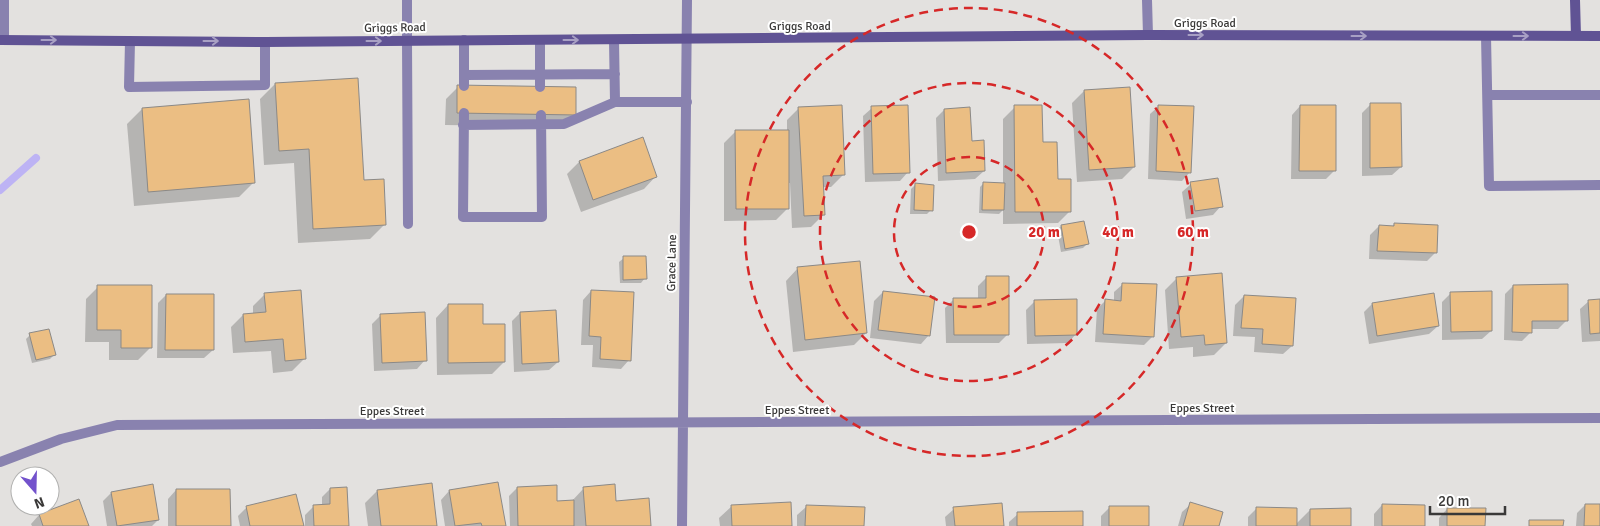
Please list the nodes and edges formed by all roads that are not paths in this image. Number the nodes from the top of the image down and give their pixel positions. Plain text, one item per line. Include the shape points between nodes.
1 (4, 0) edge
2 (407, 0) edge
3 (687, 0) edge
4 (1147, 0) edge
5 (1575, 0) edge
6 (1148, 35) junction
7 (1486, 36) junction
8 (1576, 36) junction
9 (1600, 36) edge
10 (687, 39) junction
11 (2, 40) edge
12 (407, 40) junction
13 (464, 40) junction
14 (540, 40) junction
15 (614, 40) junction
16 (130, 41) junction
17 (265, 42) junction
18 (615, 74) junction
19 (540, 75) junction
20 (540, 87) dead end
21 (1488, 95) junction
22 (1600, 95) edge
23 (615, 102) junction
24 (687, 102) junction
25 (464, 113) dead end
26 (541, 119) junction
27 (463, 125) junction
28 (1600, 185) edge
29 (408, 224) dead end
30 (1600, 418) edge
31 (682, 424) junction
32 (0, 462) edge
33 (682, 526) edge

1 - 11 street
2 - 12 street
3 - 10 street, Grace Lane
4 - 6 street
5 - 8 main road
6 -> 7 main road, Griggs Road
6 - 10 main road, Griggs Road
7 -> 8 main road, Griggs Road
7 - 21 street
8 - 9 main road, Griggs Road
10 - 15 main road, Griggs Road
10 - 24 street, Grace Lane
11 -> 16 main road, Griggs Road
12 - 13 main road, Griggs Road
17 -> 12 main road, Griggs Road
12 - 29 street
13 - 14 main road, Griggs Road
13 - 19 street via 464,80
14 -> 15 main road, Griggs Road
14 - 19 street
15 - 18 street
16 -> 17 main road, Griggs Road
16 - 17 street via 129,88 266,85
18 - 19 street
18 - 23 street
19 - 20 street
21 - 22 street
21 - 28 street via 1488,186
23 - 24 street
23 - 26 street via 564,124
24 - 31 street, Grace Lane
25 - 27 street
26 - 27 street
26 - 27 street via 542,217 463,217
30 - 31 street, Eppes Street
31 - 32 street, Eppes Street via 117,425 61,439
31 - 33 street, Grace Lane

